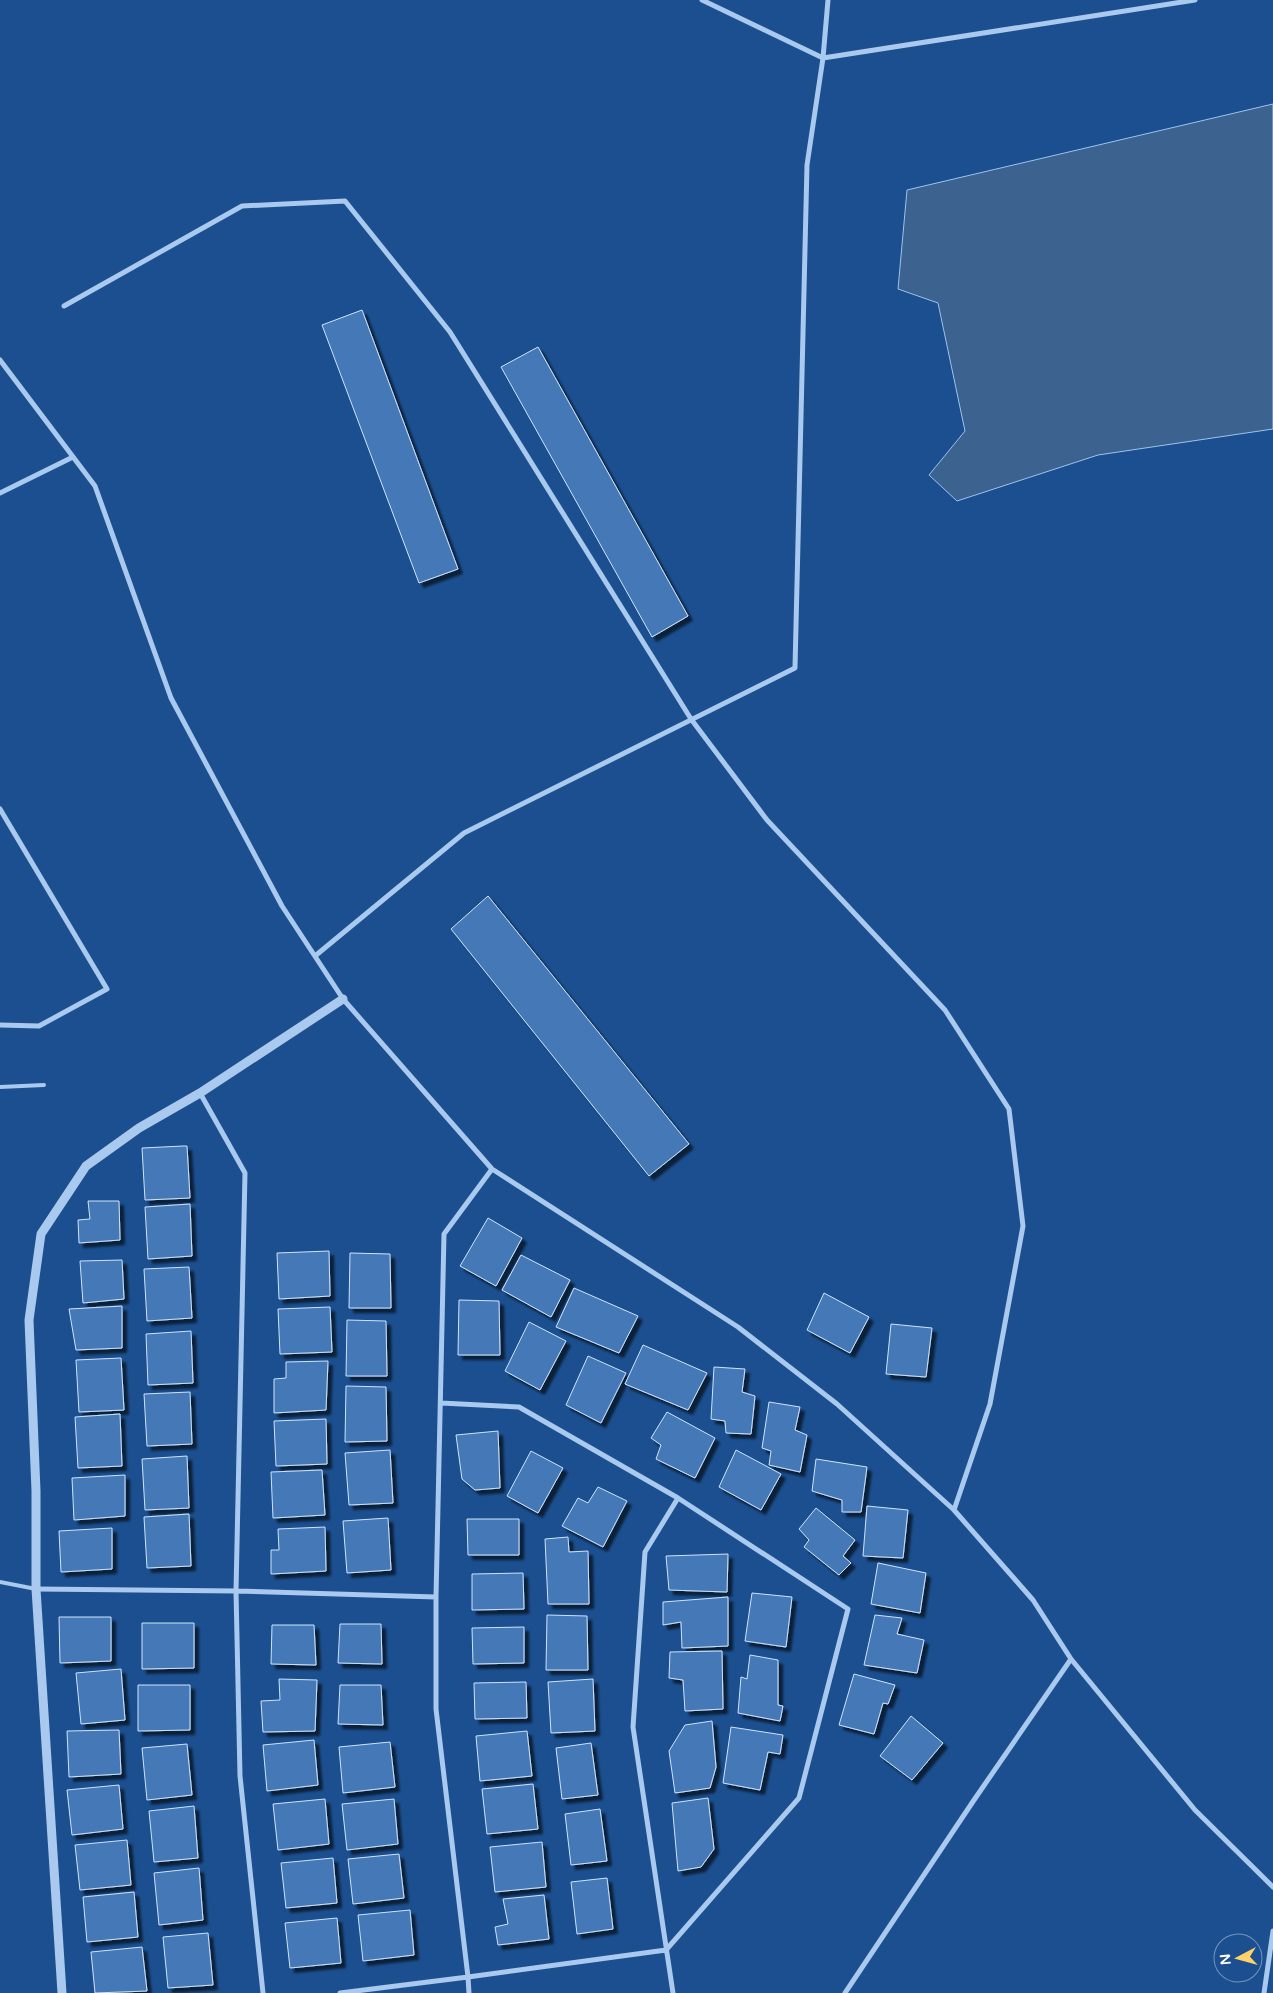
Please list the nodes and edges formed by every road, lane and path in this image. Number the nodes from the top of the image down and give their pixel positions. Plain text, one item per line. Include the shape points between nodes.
1 (702, 0) edge
2 (828, 0) edge
3 (1195, 0) edge
4 (824, 58) junction
5 (64, 306) dead end
6 (0, 360) edge
7 (73, 457) junction
8 (0, 492) edge
9 (691, 719) junction
10 (0, 810) edge
11 (315, 956) junction
12 (343, 999) junction
13 (0, 1025) edge
14 (44, 1085) dead end
15 (0, 1087) edge
16 (200, 1093) junction
17 (492, 1169) junction
18 (441, 1402) junction
19 (678, 1498) junction
20 (954, 1510) junction
21 (0, 1582) edge
22 (36, 1589) junction
23 (236, 1591) junction
24 (436, 1597) junction
25 (1071, 1659) junction
26 (1273, 1887) edge
27 (1273, 1930) edge
28 (666, 1950) junction
29 (468, 1977) junction
30 (62, 1993) edge
31 (263, 1993) edge
32 (340, 1993) edge
33 (470, 1993) edge
34 (674, 1993) edge
35 (845, 1993) edge
36 (1264, 1993) edge

1 - 4 street
2 - 4 street
3 - 4 street
4 - 9 street via 807,165 795,668
5 - 9 street via 242,206 345,201 450,332
6 - 7 street
7 - 8 street
7 - 11 street via 95,486 171,698 282,906
9 - 11 street via 464,833
9 - 20 street via 766,820 945,1010 1009,1110 1023,1226 990,1404
10 - 13 street via 107,989 39,1026
11 - 12 street
12 - 16 street
12 - 17 street
14 - 15 lane
16 - 22 street via 139,1128 86,1166 41,1234 29,1320 36,1491
16 - 23 street via 245,1174
17 - 18 street via 444,1234
17 - 20 street via 738,1327 837,1404
18 - 19 street via 519,1407
18 - 24 street
19 - 28 street via 645,1552 633,1727
19 - 28 street via 848,1609 798,1798
20 - 25 street via 1033,1600
21 - 22 lane
22 - 23 street
22 - 30 street
23 - 24 street
23 - 31 street via 240,1776
24 - 29 street via 436,1709
25 - 26 street via 1195,1810
25 - 35 street
27 - 36 street
28 - 29 street
28 - 34 street
29 - 32 street
29 - 33 street

